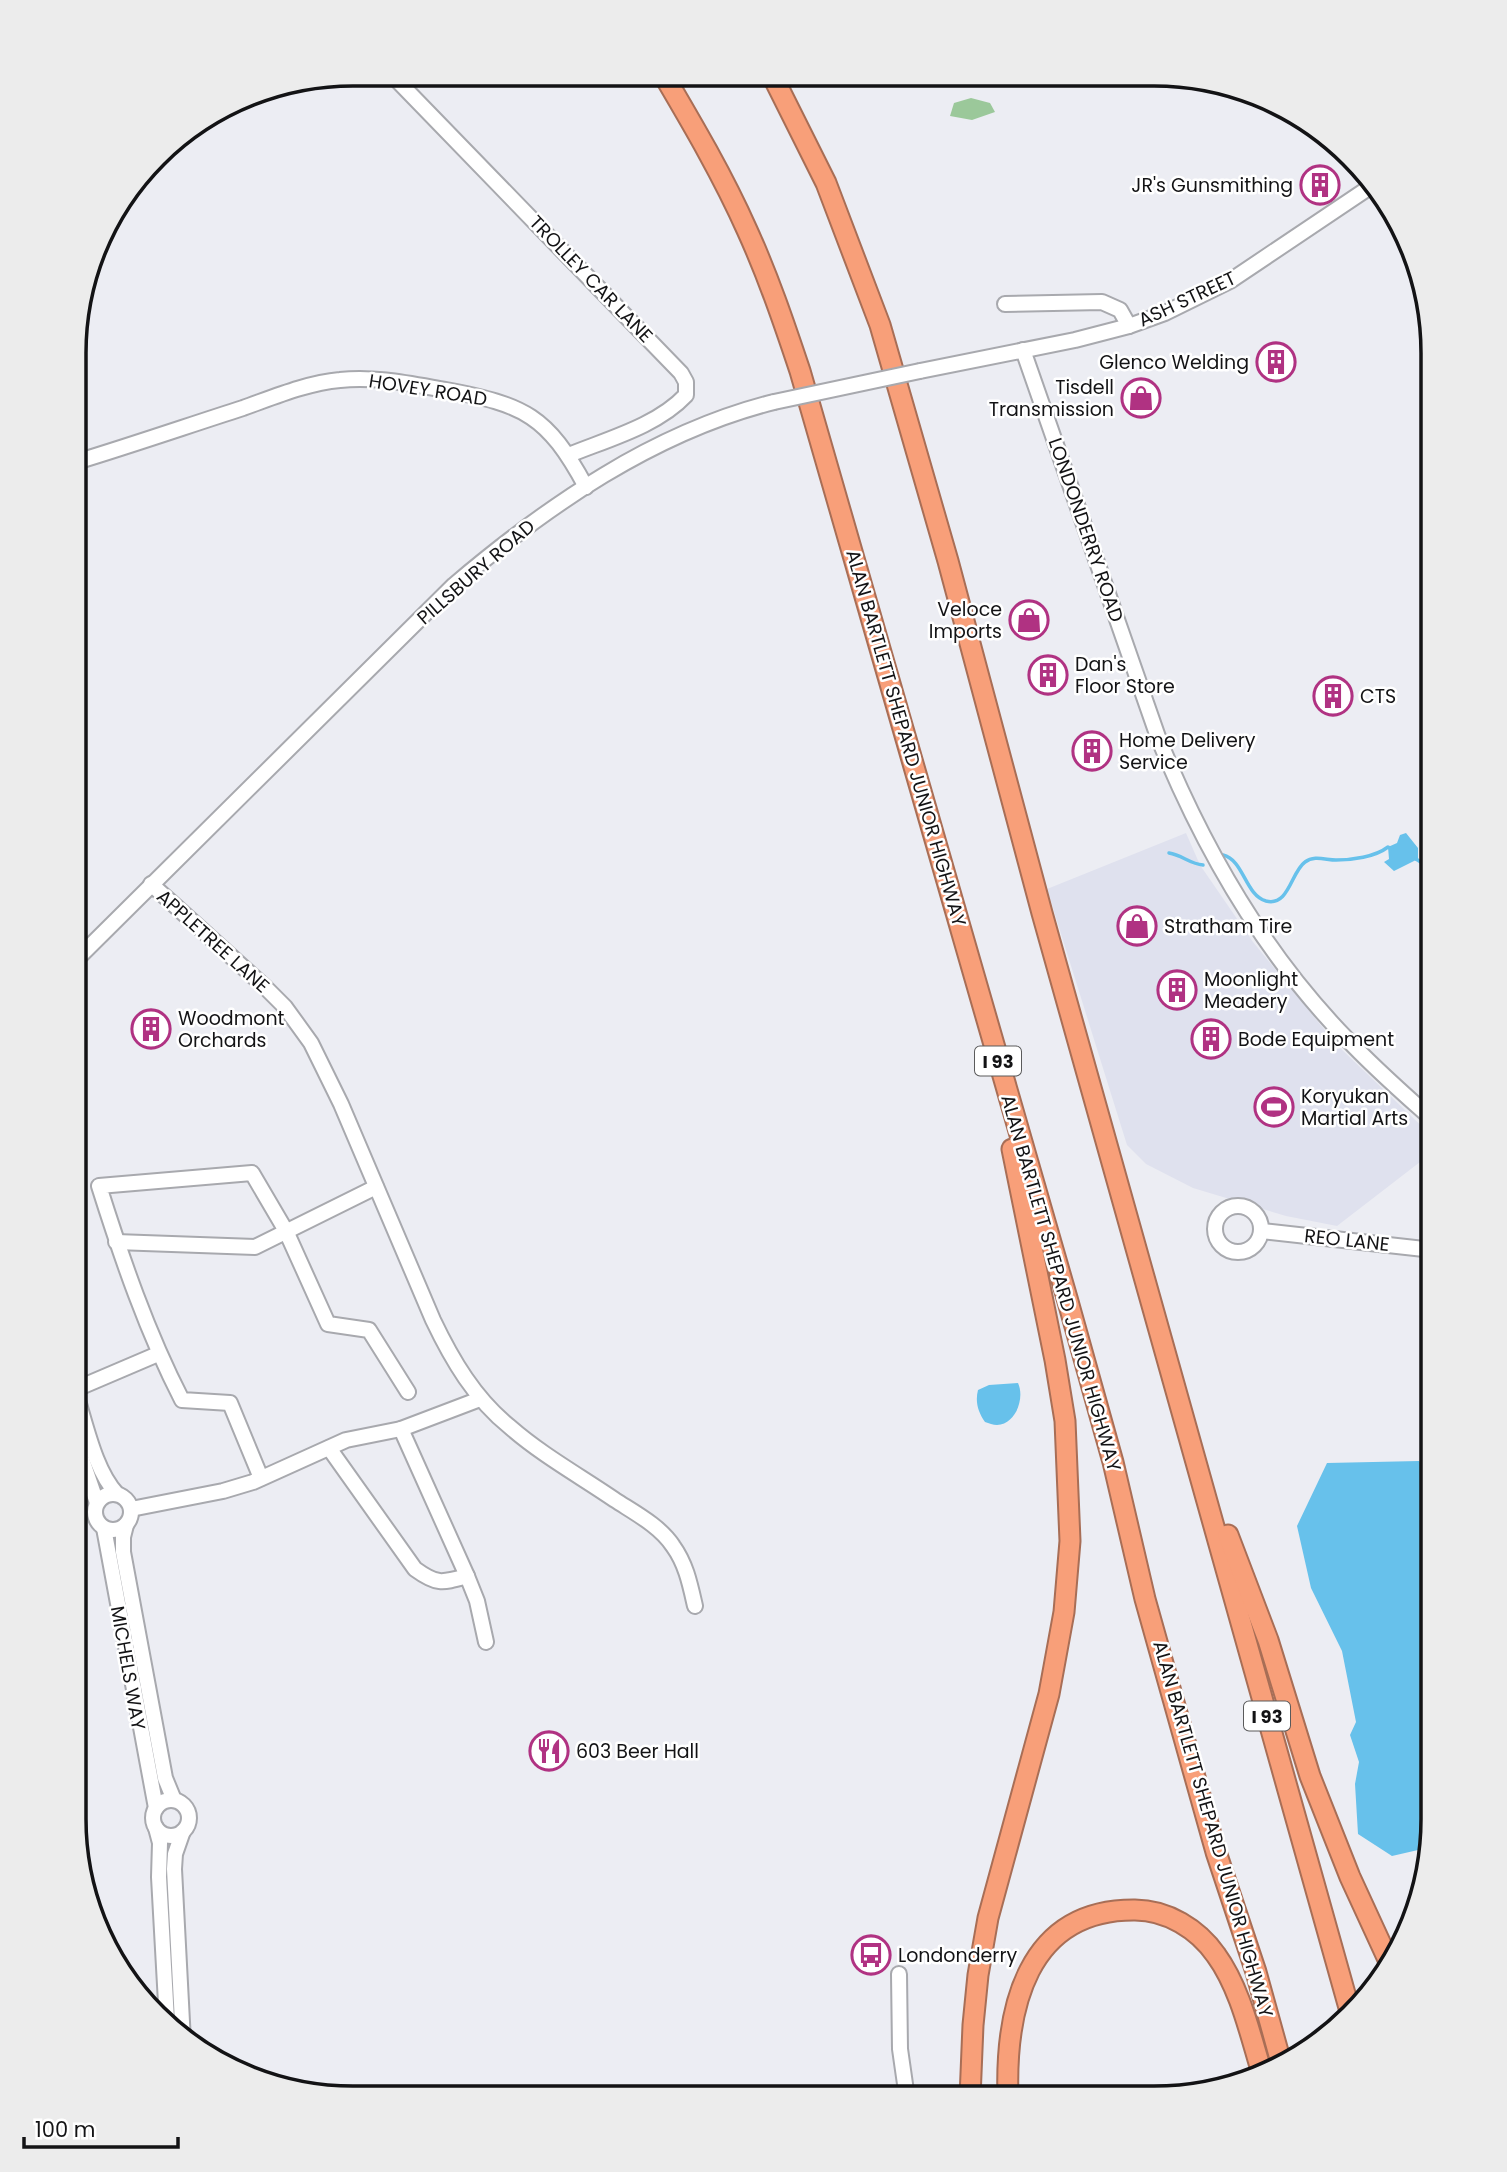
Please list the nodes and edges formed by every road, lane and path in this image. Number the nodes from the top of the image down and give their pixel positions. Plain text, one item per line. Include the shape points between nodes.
1 (403, 86) edge
2 (670, 86) edge
3 (778, 86) edge
4 (789, 86) edge
5 (800, 130) junction
6 (1366, 190) edge
7 (1005, 304) dead end
8 (1129, 326) junction
9 (1023, 350) junction
10 (569, 455) junction
11 (86, 460) edge
12 (586, 487) junction
13 (151, 884) junction
14 (86, 950) edge
15 (984, 1014) junction
16 (1421, 1109) edge
17 (376, 1187) junction
18 (286, 1231) junction
19 (1262, 1231) dead end
20 (116, 1242) junction
21 (1421, 1249) edge
22 (158, 1354) junction
23 (86, 1384) edge
24 (408, 1391) dead end
25 (480, 1399) junction
26 (86, 1413) edge
27 (1184, 1417) junction
28 (401, 1429) junction
29 (329, 1448) junction
30 (86, 1471) edge
31 (261, 1478) junction
32 (117, 1494) junction
33 (97, 1503) junction
34 (131, 1510) junction
35 (126, 1525) junction
36 (104, 1528) junction
37 (467, 1576) junction
38 (695, 1605) dead end
39 (486, 1642) dead end
40 (174, 1800) junction
41 (156, 1808) junction
42 (156, 1828) junction
43 (183, 1831) junction
44 (1385, 1953) edge
45 (899, 1973) dead end
46 (1348, 2003) edge
47 (166, 2010) edge
48 (182, 2024) edge
49 (1279, 2055) edge
50 (1259, 2065) edge
51 (905, 2086) edge
52 (971, 2086) edge
53 (1008, 2086) edge

1 - 10 street, TROLLEY CAR LANE via 687,382 686,395 675,407
2 - 15 highway, ALAN BARTLETT SHEPARD JUNIOR HIGHWAY / I 93 via 749,233 800,370
3 - 5 highway, I 93
4 - 5 highway
5 - 27 highway, I 93 via 827,183 880,325
6 - 8 street, ASH STREET via 1230,281
7 - 8 street via 1102,302 1120,310
8 - 9 street, ASH STREET
9 - 12 street, PILLSBURY ROAD, bridge via 739,411 694,427
9 - 16 street, LONDONDERRY ROAD via 1158,737 1211,854 1262,936 1311,1000
10 - 11 street, HOVEY ROAD via 538,420 512,405 436,388 364,379 318,383
10 - 12 street, HOVEY ROAD
12 - 13 street, PILLSBURY ROAD via 538,518 454,585
13 - 14 street, PILLSBURY ROAD
13 - 17 street, APPLETREE LANE via 285,1007 312,1043
15 - 49 highway, ALAN BARTLETT SHEPARD JUNIOR HIGHWAY / I 93 via 1099,1412 1145,1599 1209,1825
15 - 52 highway via 1055,1360 1068,1445 1070,1541 1064,1612 1049,1694 988,1918 974,2013
17 - 18 street
17 - 25 street, APPLETREE LANE via 445,1346
18 - 20 street via 255,1247
18 - 20 street via 252,1173 99,1186
18 - 24 street via 328,1324 369,1330
19 - 21 street, REO LANE
20 - 22 street
22 - 23 street
22 - 31 street via 182,1400 230,1403
25 - 28 street
25 - 38 street, APPLETREE LANE via 540,1451 662,1533 684,1565
26 - 32 street via 100,1465
27 - 44 highway via 1268,1640 1310,1776
27 - 46 highway, I 93
28 - 29 street
28 - 37 street
29 - 31 street
29 - 37 street via 415,1569 431,1581
30 - 33 street
31 - 34 street
32 - 33 street via 106,1495
32 - 34 street via 127,1500
33 - 36 street via 95,1515
34 - 35 street
35 - 36 street via 117,1530
35 - 40 street, MICHELS WAY via 123,1552 165,1778
36 - 41 street, MICHELS WAY
37 - 39 street
40 - 41 street
40 - 43 street via 188,1810 189,1821
41 - 42 street
42 - 43 street via 166,1835
42 - 47 street
43 - 48 street via 174,1869
45 - 51 street
50 - 53 highway via 1228,1975 1200,1937 1157,1913 1112,1911 1066,1928 1051,1940 1027,1975 1010,2027

